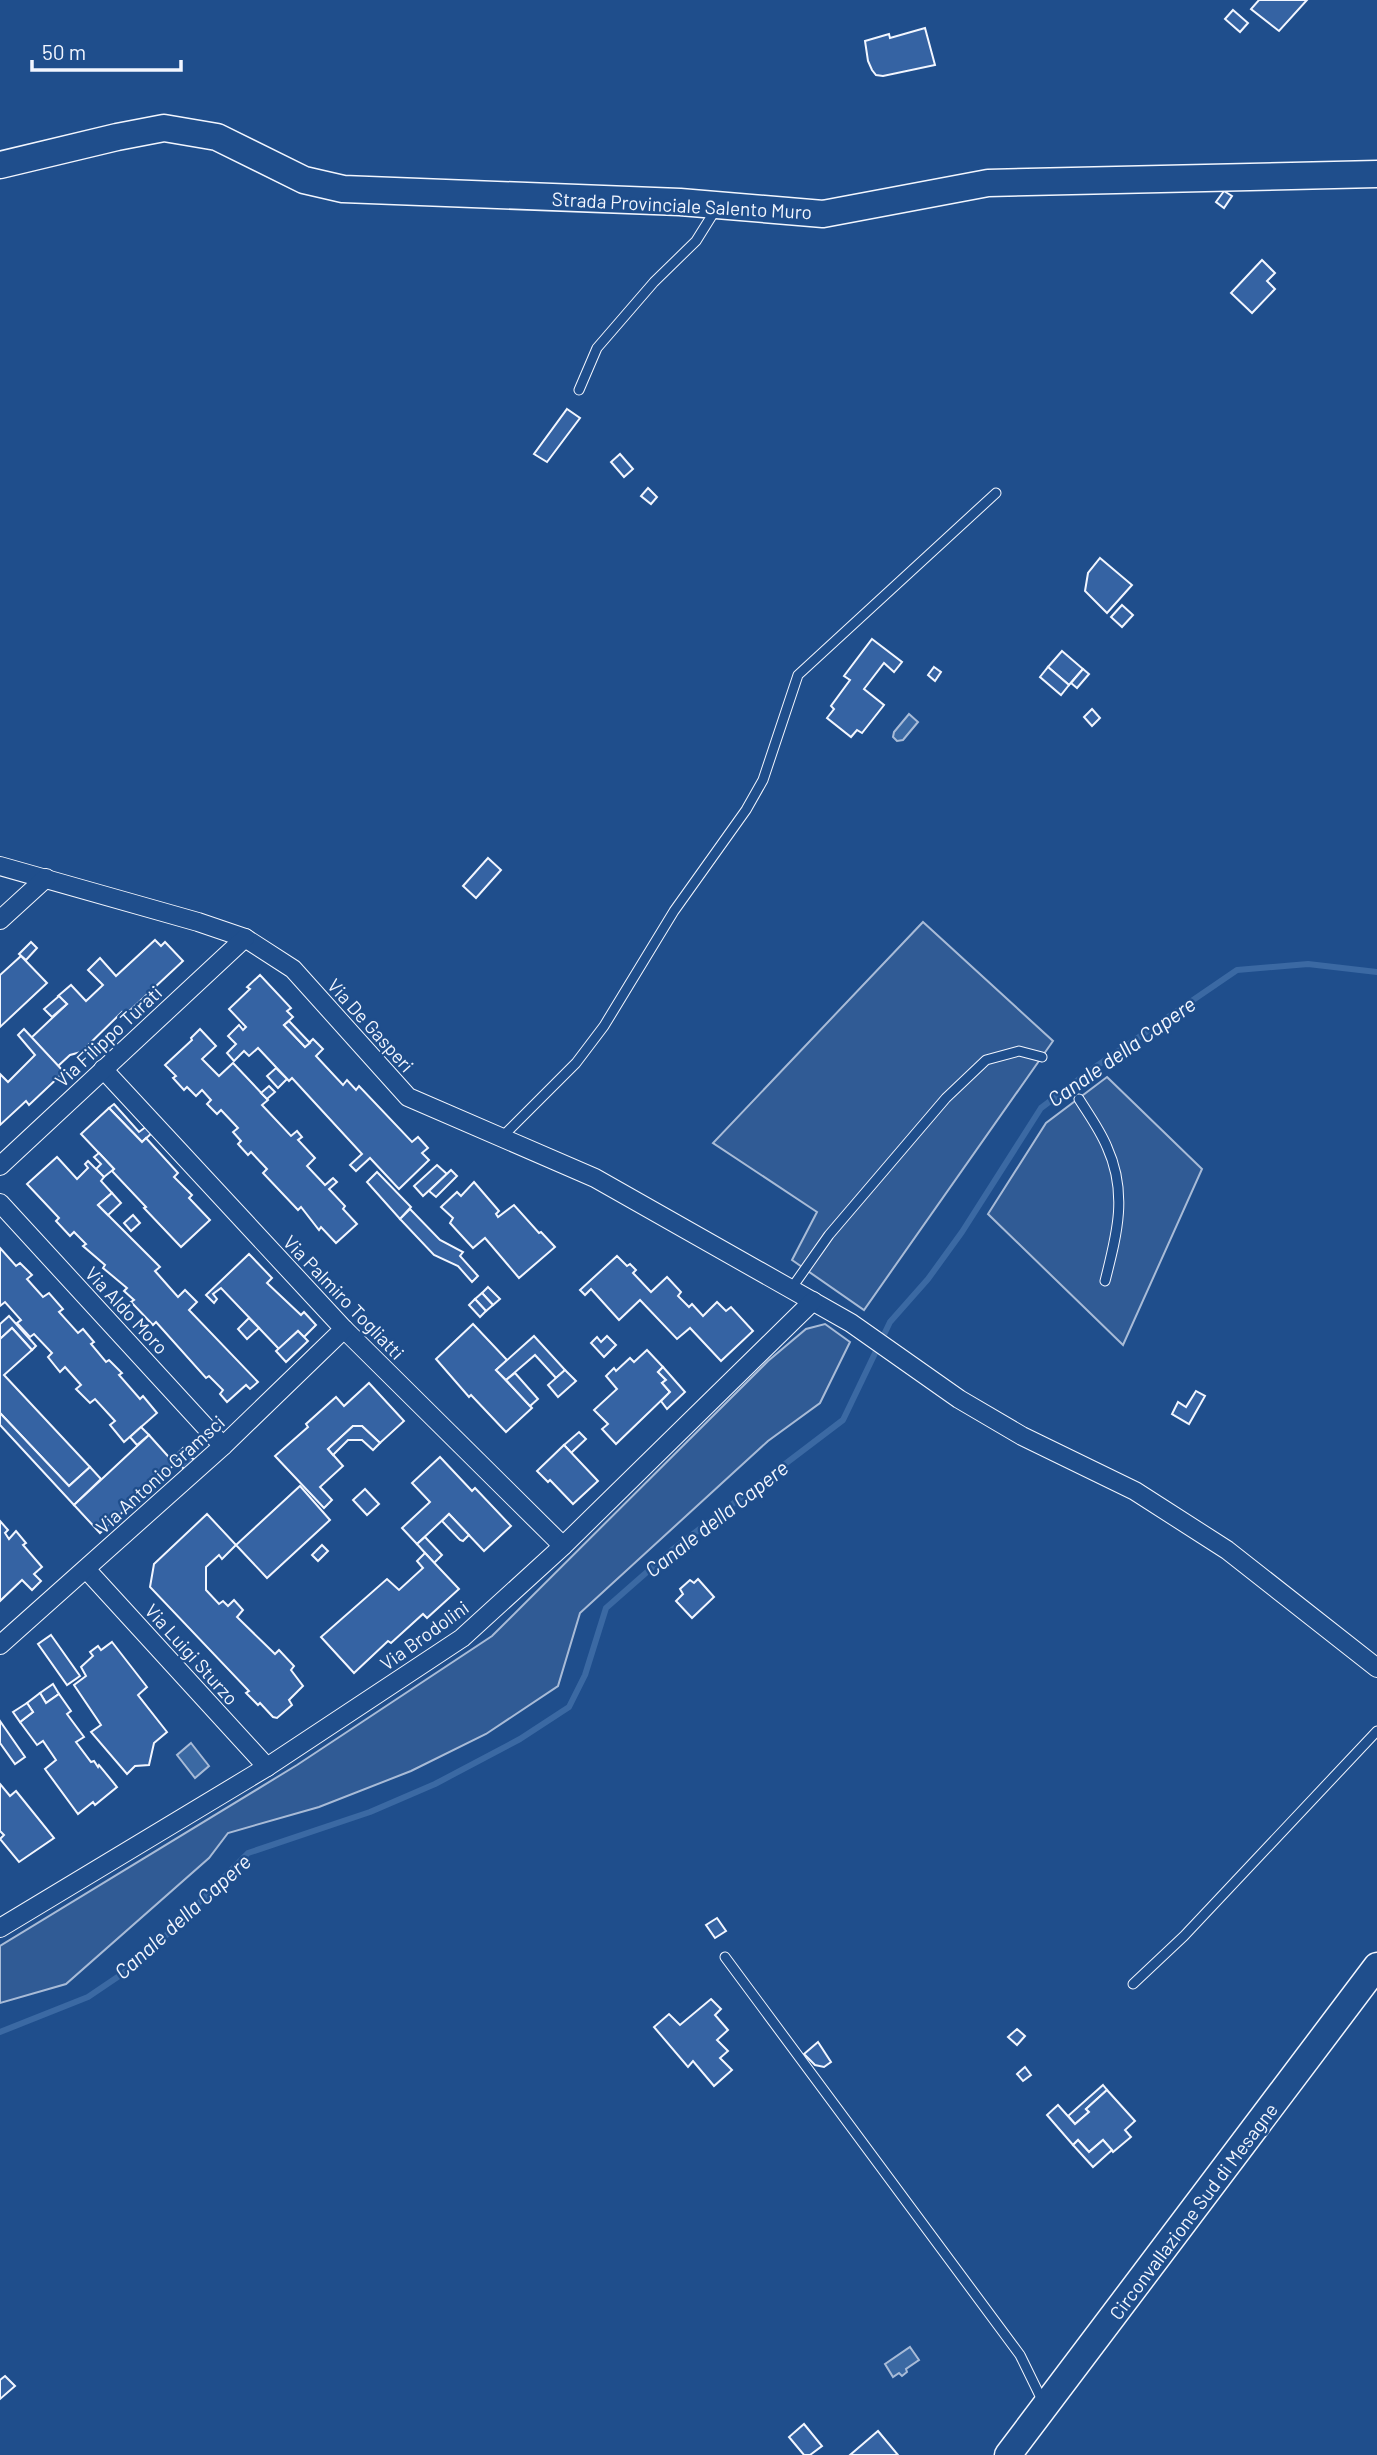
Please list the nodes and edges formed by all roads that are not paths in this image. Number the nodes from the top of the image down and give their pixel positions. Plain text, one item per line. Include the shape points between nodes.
1 (0, 165) edge
2 (1377, 174) edge
3 (719, 205) junction
4 (579, 390) dead end
5 (996, 493) dead end
6 (0, 866) edge
7 (46, 878) junction
8 (0, 920) edge
9 (244, 938) junction
10 (1041, 1057) dead end
11 (103, 1069) junction
12 (1079, 1099) dead end
13 (501, 1138) junction
14 (0, 1166) edge
15 (0, 1203) edge
16 (1105, 1281) dead end
17 (791, 1289) junction
18 (813, 1301) junction
19 (344, 1329) junction
20 (223, 1446) junction
21 (563, 1546) junction
22 (86, 1569) junction
23 (0, 1645) edge
24 (1377, 1668) edge
25 (1377, 1731) edge
26 (267, 1767) junction
27 (0, 1928) edge
28 (725, 1957) dead end
29 (1377, 1966) edge
30 (1133, 1984) dead end
31 (1045, 2407) junction
32 (1008, 2455) edge

1 - 3 street, Strada Provinciale Salento Muro via 164,128 217,137 303,180 343,189
2 - 3 street, Strada Provinciale Salento Muro via 988,183 823,214
3 - 4 lane via 696,241 597,348
5 - 13 lane via 798,675 763,779 746,810 674,911 604,1026 576,1063
6 - 7 street, Via De Gasperi
7 - 8 street
7 - 9 street, Via De Gasperi
9 - 11 street, Via Filippo Turati
9 - 13 street, Via De Gasperi via 293,970 408,1097
10 - 17 lane via 1019,1051 986,1060 946,1098
11 - 14 street, Via Filippo Turati
11 - 19 street, Via Palmiro Togliatti
12 - 16 lane via 1106,1144 1119,1192 1118,1230
13 - 17 street, Via De Gasperi via 595,1178
15 - 20 street, Via Aldo Moro
17 - 18 street, Via De Gasperi
18 - 21 street, Via Brodolini
18 - 24 street, Via De Gasperi via 851,1322 959,1399 1135,1491 1227,1550
19 - 20 street, Via Antonio Gramsci
19 - 21 street, Via Palmiro Togliatti
20 - 22 street, Via Antonio Gramsci
21 - 26 street, Via Brodolini via 462,1638
22 - 23 street, Via Antonio Gramsci
22 - 26 street, Via Luigi Sturzo
25 - 30 lane
26 - 27 street, Via Brodolini
28 - 31 lane via 1020,2355
29 - 31 street, Circonvallazione Sud di Mesagne
31 - 32 street, Circonvallazione Sud di Mesagne

